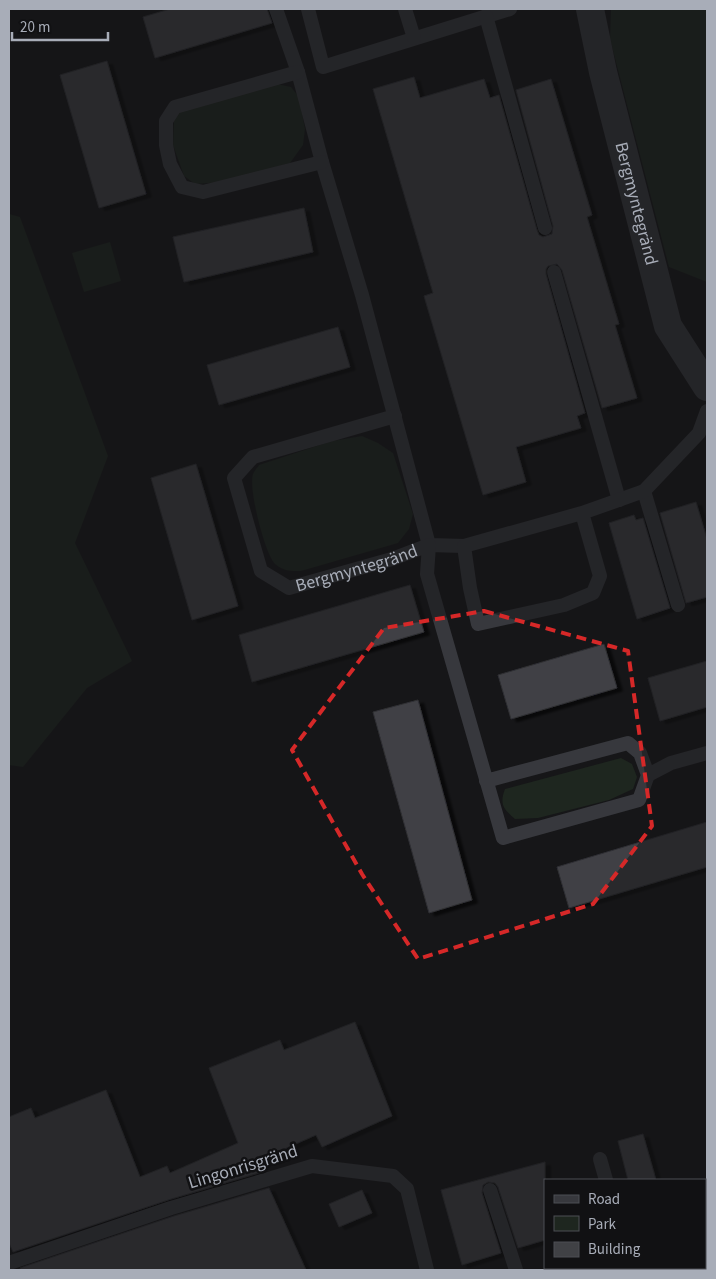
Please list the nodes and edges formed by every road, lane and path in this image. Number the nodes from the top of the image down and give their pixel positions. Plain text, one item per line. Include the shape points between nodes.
1 (276, 9) edge
2 (308, 9) edge
3 (405, 9) edge
4 (510, 9) edge
5 (586, 9) edge
6 (486, 16) junction
7 (414, 38) junction
8 (298, 72) junction
9 (322, 162) junction
10 (545, 228) dead end
11 (554, 272) dead end
12 (707, 388) edge
13 (707, 410) edge
14 (395, 416) junction
15 (644, 491) junction
16 (619, 500) junction
17 (582, 513) junction
18 (429, 545) junction
19 (464, 546) junction
20 (678, 605) dead end
21 (707, 753) edge
22 (648, 776) junction
23 (486, 781) junction
24 (600, 1159) dead end
25 (606, 1179) edge
26 (490, 1190) dead end
27 (9, 1264) edge
28 (427, 1270) edge
29 (516, 1270) edge

1 - 8 lane, Bergmyntegränd
2 - 7 lane via 323,67
3 - 7 lane
4 - 6 lane
5 - 12 street, Bergmyntegränd via 668,326
6 - 7 lane
6 - 10 lane
8 - 9 lane, Bergmyntegränd
8 - 9 lane via 175,107 166,121 170,164 182,187 203,192
9 - 14 lane, Bergmyntegränd
11 - 16 lane
13 - 15 lane, Bergmyntegränd via 699,433
14 - 18 lane, Bergmyntegränd
14 - 18 lane, Bergmyntegränd via 253,457 234,478 261,571 289,588 392,559
15 - 16 lane, Bergmyntegränd
15 - 20 lane
16 - 17 lane, Bergmyntegränd
17 - 19 lane, Bergmyntegränd
17 - 19 lane via 600,576 593,593 564,605 478,624
18 - 19 lane, Bergmyntegränd
18 - 23 lane, Bergmyntegränd via 427,574
21 - 22 lane via 671,763
22 - 23 lane via 640,753 628,743
22 - 23 lane, Bergmyntegränd via 639,800 503,838
24 - 25 lane
26 - 29 lane
27 - 28 lane, Lingonrisgränd via 171,1208 312,1166 393,1176 407,1189

